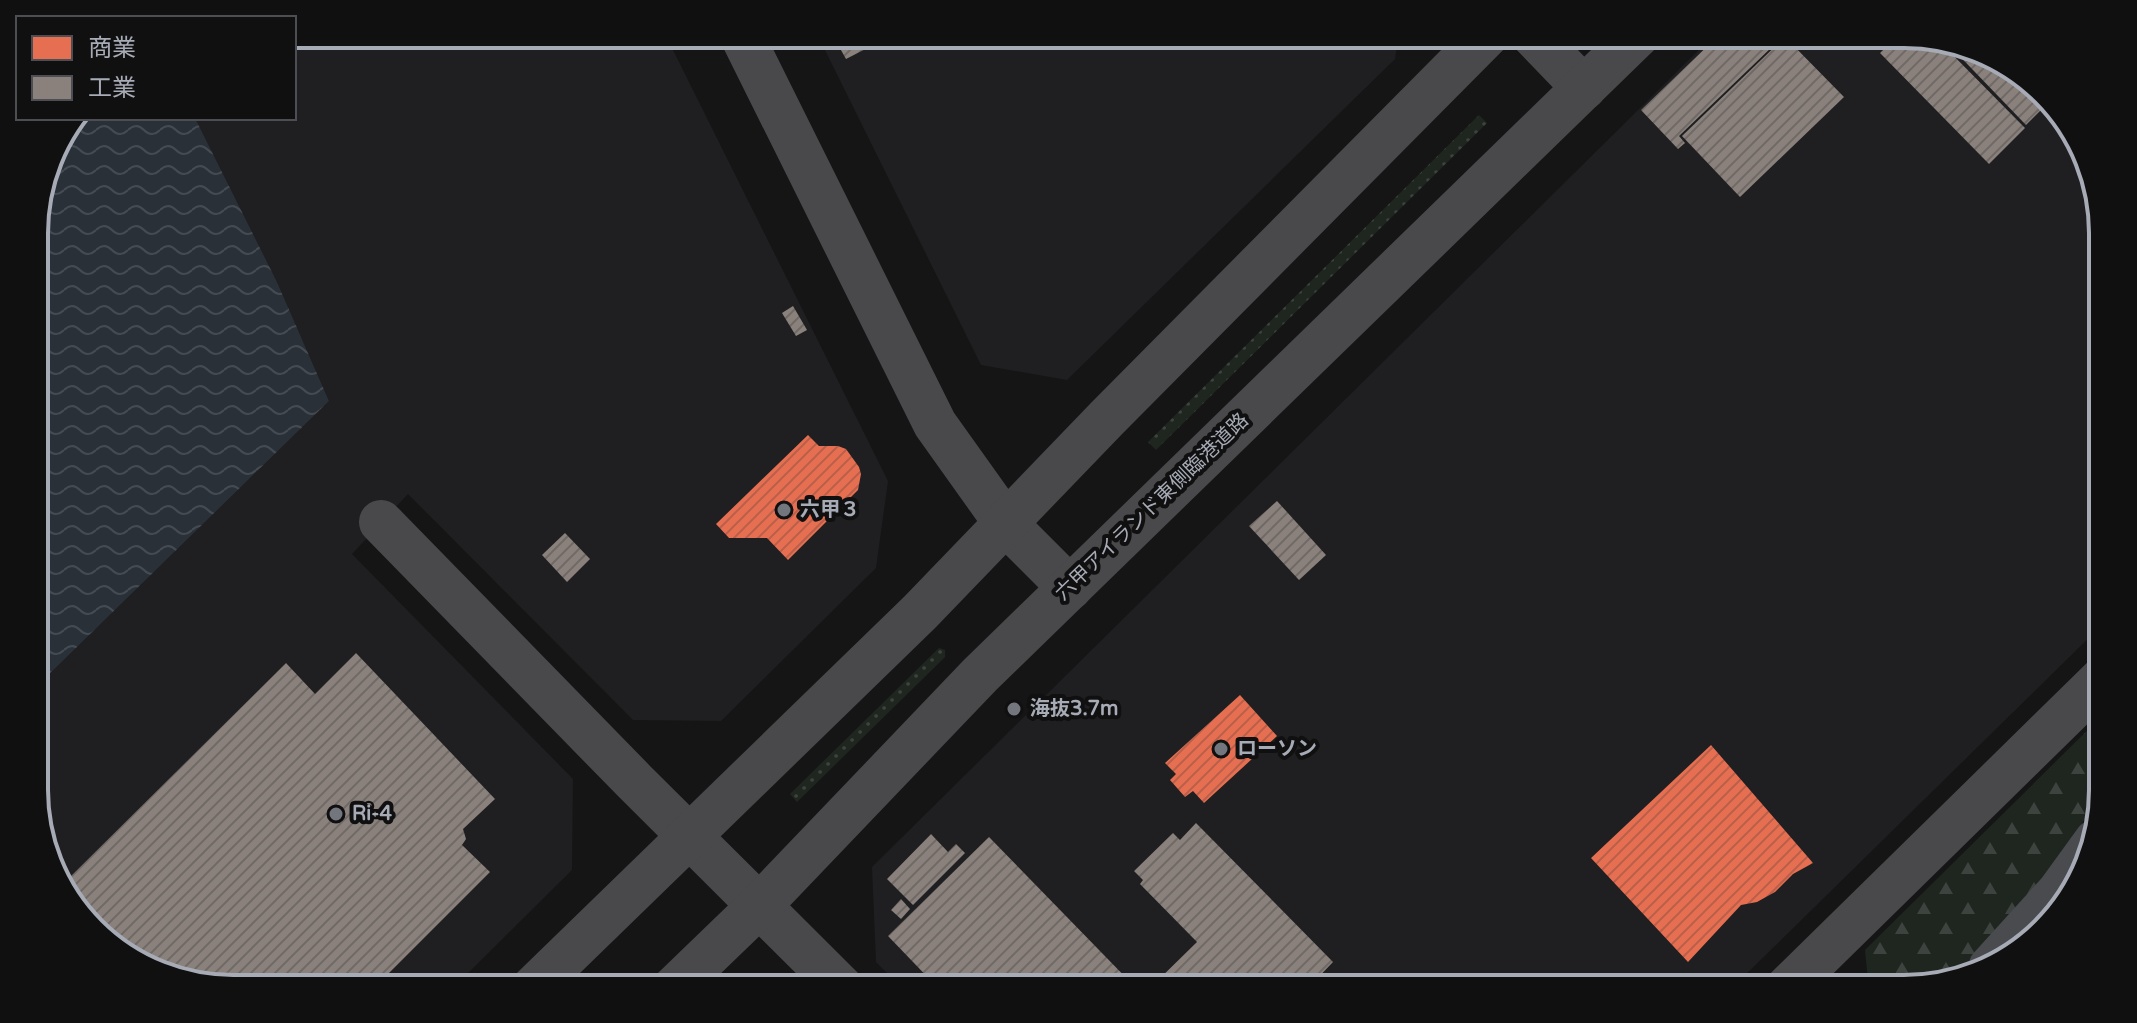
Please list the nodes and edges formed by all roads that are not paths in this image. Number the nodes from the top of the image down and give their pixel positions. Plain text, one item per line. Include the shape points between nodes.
1 (748, 48) edge
2 (1474, 48) edge
3 (1545, 48) edge
4 (1625, 48) edge
5 (1584, 88) junction
6 (381, 522) dead end
7 (1007, 525) junction
8 (1070, 588) junction
9 (2089, 692) edge
10 (689, 834) junction
11 (2072, 868) edge
12 (760, 905) junction
13 (2005, 945) edge
14 (546, 975) edge
15 (688, 975) edge
16 (829, 975) edge
17 (1806, 975) edge

1 - 7 street via 935,424
2 - 7 street
3 - 5 street
4 - 5 street, 六甲アイランド東側臨港道路
5 - 8 street, 六甲アイランド東側臨港道路
6 - 10 street
7 - 8 street
7 - 10 street
8 - 12 street, 六甲アイランド東側臨港道路
9 - 17 street
10 - 12 street
10 - 14 street
11 - 13 street
12 - 15 street, 六甲アイランド東側臨港道路
12 - 16 street

